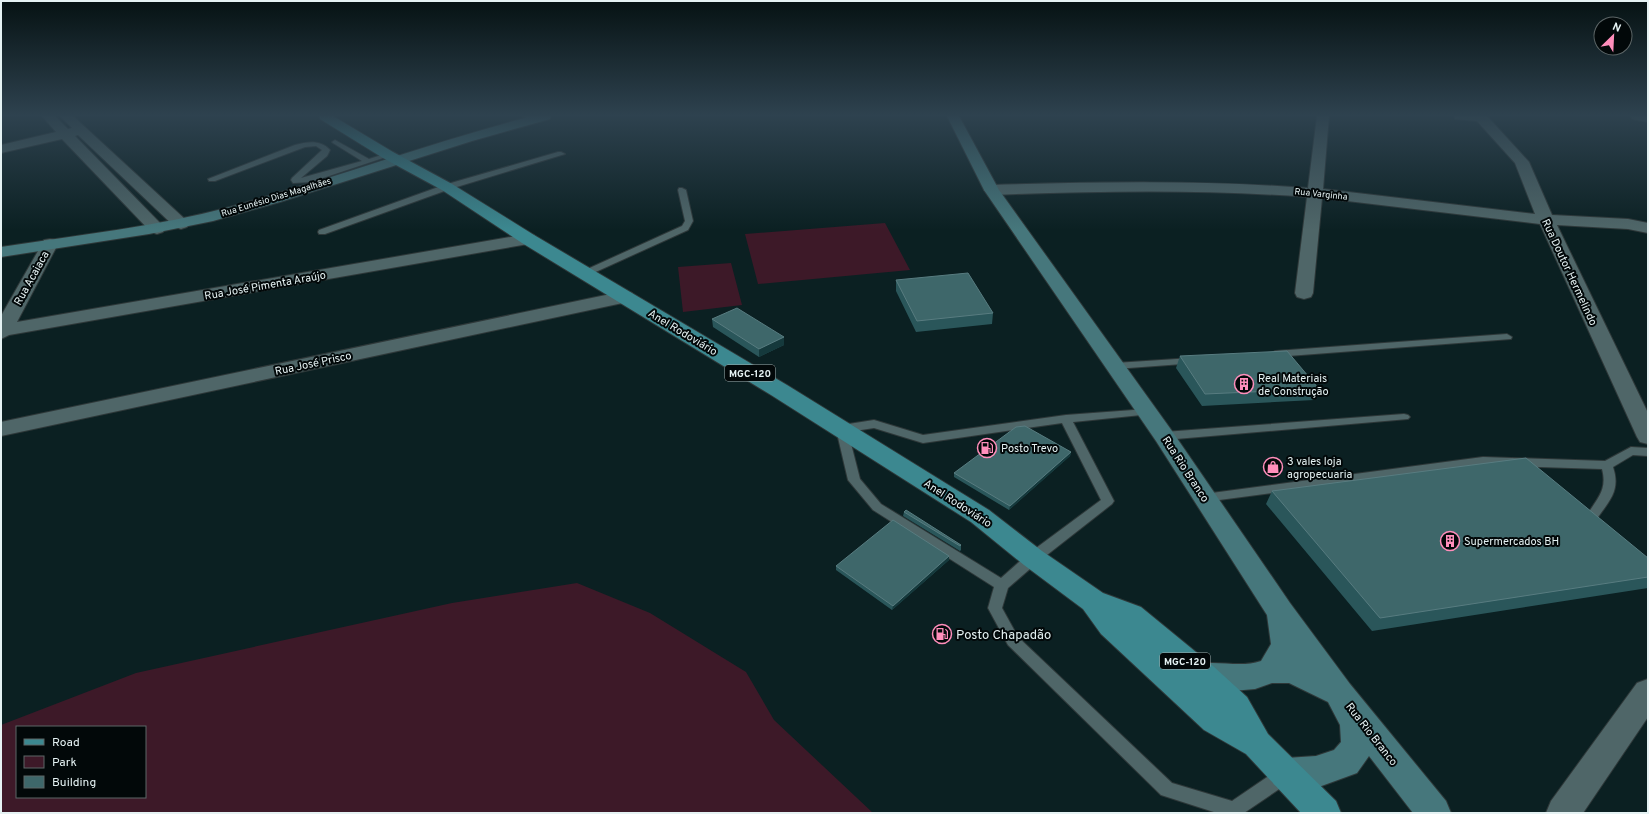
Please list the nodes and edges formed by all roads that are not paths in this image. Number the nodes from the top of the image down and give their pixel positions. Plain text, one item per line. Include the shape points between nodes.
1 (85, 154) edge
2 (107, 154) edge
3 (276, 154) edge
4 (324, 154) edge
5 (356, 154) edge
6 (388, 154) edge
7 (404, 154) edge
8 (561, 154) dead end
9 (973, 154) edge
10 (1320, 154) edge
11 (1515, 154) edge
12 (393, 157) junction
13 (368, 161) junction
14 (212, 179) dead end
15 (447, 187) junction
16 (682, 190) dead end
17 (992, 190) junction
18 (1316, 193) junction
19 (1648, 210) edge
20 (1546, 220) junction
21 (181, 224) junction
22 (1628, 224) junction
23 (1648, 228) edge
24 (157, 229) junction
25 (322, 232) dead end
26 (528, 239) junction
27 (50, 244) junction
28 (1, 252) edge
29 (586, 273) junction
30 (1304, 293) dead end
31 (625, 297) junction
32 (1, 332) edge
33 (1507, 337) dead end
34 (1264, 355) edge
35 (1201, 360) edge
36 (1114, 366) junction
37 (1147, 412) junction
38 (1404, 417) dead end
39 (1066, 419) junction
40 (1, 429) edge
41 (842, 429) junction
42 (1164, 436) junction
43 (1648, 437) edge
44 (1648, 452) edge
45 (1606, 465) junction
46 (1204, 498) junction
47 (1592, 517) edge
48 (1034, 558) junction
49 (1002, 585) junction
50 (1093, 601) junction
51 (1280, 611) junction
52 (1272, 670) junction
53 (1202, 675) junction
54 (1648, 692) edge
55 (1339, 693) junction
56 (1257, 744) junction
57 (1286, 774) junction
58 (1324, 813) edge
59 (1434, 813) edge
60 (1564, 813) edge

1 - 24 street
2 - 21 street
3 - 14 lane
4 - 13 lane via 295,180 308,180
5 - 13 lane
6 - 12 main road, Anel Rodoviário / MGC-120
7 - 12 main road, Rua Eunésio Dias Magalhães
8 - 15 lane
9 - 17 main road, Rua Rio Branco
10 - 18 street
11 - 20 street, Rua Doutor Hermelindo via 1522,162
12 - 13 lane
12 - 15 main road, Anel Rodoviário / MGC-120
12 - 21 main road, Rua Eunésio Dias Magalhães via 236,210
15 - 25 lane
15 - 26 main road, Anel Rodoviário / MGC-120
16 - 29 lane via 689,221 685,228
17 - 18 street, Rua Varginha via 1116,186 1260,188
17 - 36 main road, Rua Rio Branco
18 - 20 street, Rua Varginha
18 - 30 street
19 - 22 street
20 - 22 street, Rua Varginha
20 - 43 street, Rua Doutor Hermelindo
21 - 24 main road, Rua Eunésio Dias Magalhães
22 - 23 street, Rua Varginha
24 - 27 main road, Rua Eunésio Dias Magalhães
26 - 29 main road, Anel Rodoviário / MGC-120
26 - 32 street, Rua José Pimenta Araújo
27 - 28 main road, Rua Eunésio Dias Magalhães
27 - 32 street, Rua Acaiaca
29 - 31 main road, Anel Rodoviário / MGC-120
31 - 40 street, Rua José Prisco
31 - 41 main road, Anel Rodoviário / MGC-120
33 - 34 lane
35 - 36 lane
36 - 37 main road, Rua Rio Branco
37 - 39 lane
37 - 42 main road, Rua Rio Branco
38 - 42 lane
39 - 41 lane via 923,439 874,424
39 - 48 lane via 1108,501
41 - 48 main road, Anel Rodoviário / MGC-120 via 980,516
41 - 49 lane via 854,480 877,507
42 - 46 main road, Rua Rio Branco
44 - 45 lane via 1631,451
45 - 46 lane via 1483,461
45 - 47 lane via 1611,477 1611,488
46 - 51 main road, Rua Rio Branco
48 - 49 lane
48 - 50 main road, Anel Rodoviário / MGC-120
49 - 57 lane via 995,608 1013,642 1167,789 1234,810
50 - 53 main road, Anel Rodoviário / MGC-120 via 1130,615
50 - 56 main road, Anel Rodoviário / MGC-120 via 1111,626 1215,720
51 - 52 main road via 1287,642 1283,655
51 - 55 main road, Rua Rio Branco
52 - 53 main road via 1255,676 1232,678
52 - 55 main road via 1292,670
53 - 56 main road, Anel Rodoviário / MGC-120 via 1236,707
54 - 60 street
55 - 57 main road via 1356,724 1357,746 1345,762 1316,772
55 - 59 main road, Rua Rio Branco
56 - 57 main road, Anel Rodoviário / MGC-120
57 - 58 main road, Anel Rodoviário / MGC-120

